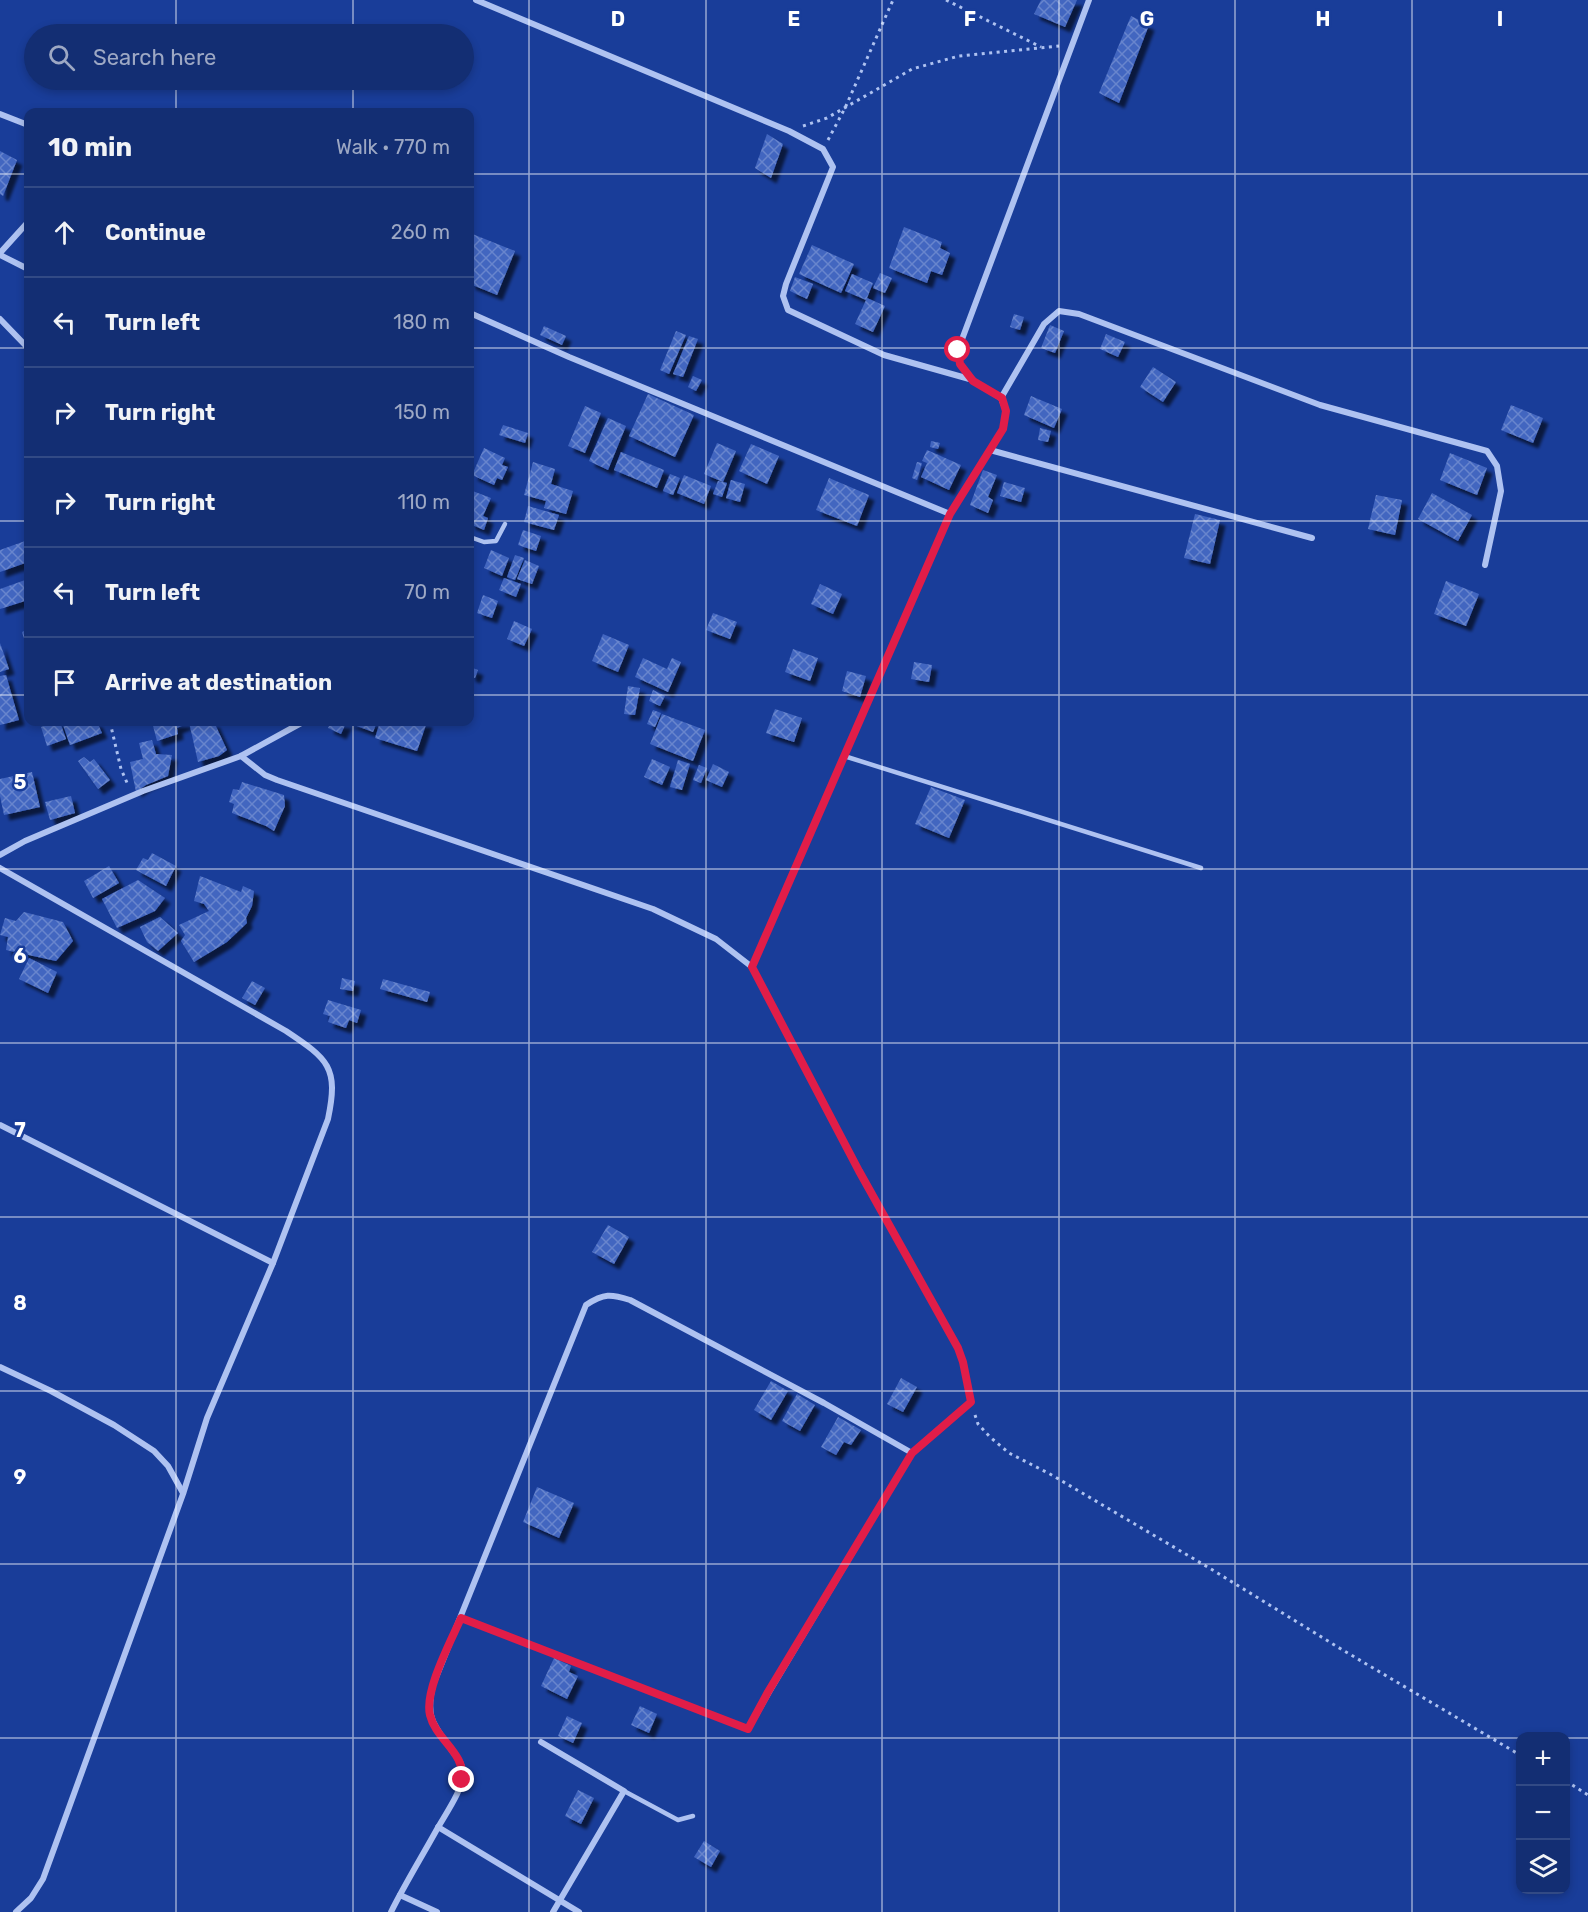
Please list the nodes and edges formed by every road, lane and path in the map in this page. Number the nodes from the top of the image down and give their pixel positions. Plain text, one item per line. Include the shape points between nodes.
1 (477, 0) edge
2 (893, 0) edge
3 (946, 0) edge
4 (1089, 0) edge
5 (1072, 45) junction
6 (1042, 48) junction
7 (845, 108) junction
8 (0, 114) edge
9 (24, 123) edge
10 (789, 131) junction
11 (823, 149) junction
12 (24, 227) edge
13 (0, 254) edge
14 (24, 267) edge
15 (474, 315) edge
16 (0, 319) edge
17 (24, 344) edge
18 (973, 381) junction
19 (1002, 398) junction
20 (990, 450) junction
21 (950, 514) junction
22 (505, 524) dead end
23 (474, 538) edge
24 (1312, 538) dead end
25 (1485, 565) dead end
26 (111, 726) edge
27 (296, 726) edge
28 (241, 756) junction
29 (844, 756) junction
30 (132, 795) junction
31 (0, 855) edge
32 (0, 868) edge
33 (1201, 868) dead end
34 (752, 967) junction
35 (0, 1125) edge
36 (273, 1263) junction
37 (0, 1367) edge
38 (971, 1402) junction
39 (912, 1453) junction
40 (183, 1494) junction
41 (461, 1618) junction
42 (541, 1742) dead end
43 (1516, 1752) edge
44 (1570, 1784) edge
45 (624, 1791) junction
46 (1588, 1795) edge
47 (693, 1816) dead end
48 (438, 1827) junction
49 (400, 1895) junction
50 (559, 1901) junction
51 (16, 1912) edge
52 (391, 1912) edge
53 (437, 1912) edge
54 (553, 1912) edge
55 (579, 1912) edge

1 - 10 street
2 - 7 path
3 - 6 path
4 - 5 street
5 - 6 path
5 - 18 street via 958,350 960,364
6 - 7 path via 959,56 912,69
7 - 10 path
7 - 11 path
8 - 9 street
10 - 11 street
11 - 18 street via 833,167 786,284 783,297 788,310 884,355
12 - 13 street
13 - 14 street
15 - 21 street
16 - 17 street
18 - 19 street
19 - 20 street via 1006,411 1003,429
19 - 25 street via 1044,324 1059,311 1079,314 1320,405 1487,451 1497,465 1501,491
20 - 21 street
20 - 24 street
21 - 29 street
22 - 23 lane via 496,541
26 - 30 path
27 - 28 street
28 - 30 street
28 - 34 street via 277,780 653,909 716,939
29 - 33 lane
29 - 34 street
30 - 31 street
32 - 36 street via 286,1032 316,1052 327,1065 332,1079 328,1119
34 - 38 street via 958,1348
35 - 36 street
36 - 40 street via 207,1418
37 - 40 street via 103,1419 154,1451 168,1466
38 - 39 street
38 - 43 path via 978,1424 1009,1453
39 - 41 street via 748,1729
39 - 41 street via 630,1300 599,1296 586,1305
40 - 51 street via 43,1880
41 - 48 street via 429,1702 434,1726 464,1770
42 - 45 street
44 - 46 path
45 - 47 lane via 678,1820
45 - 50 street
48 - 49 street
48 - 50 street
49 - 52 street
49 - 53 street
50 - 54 street
50 - 55 street

